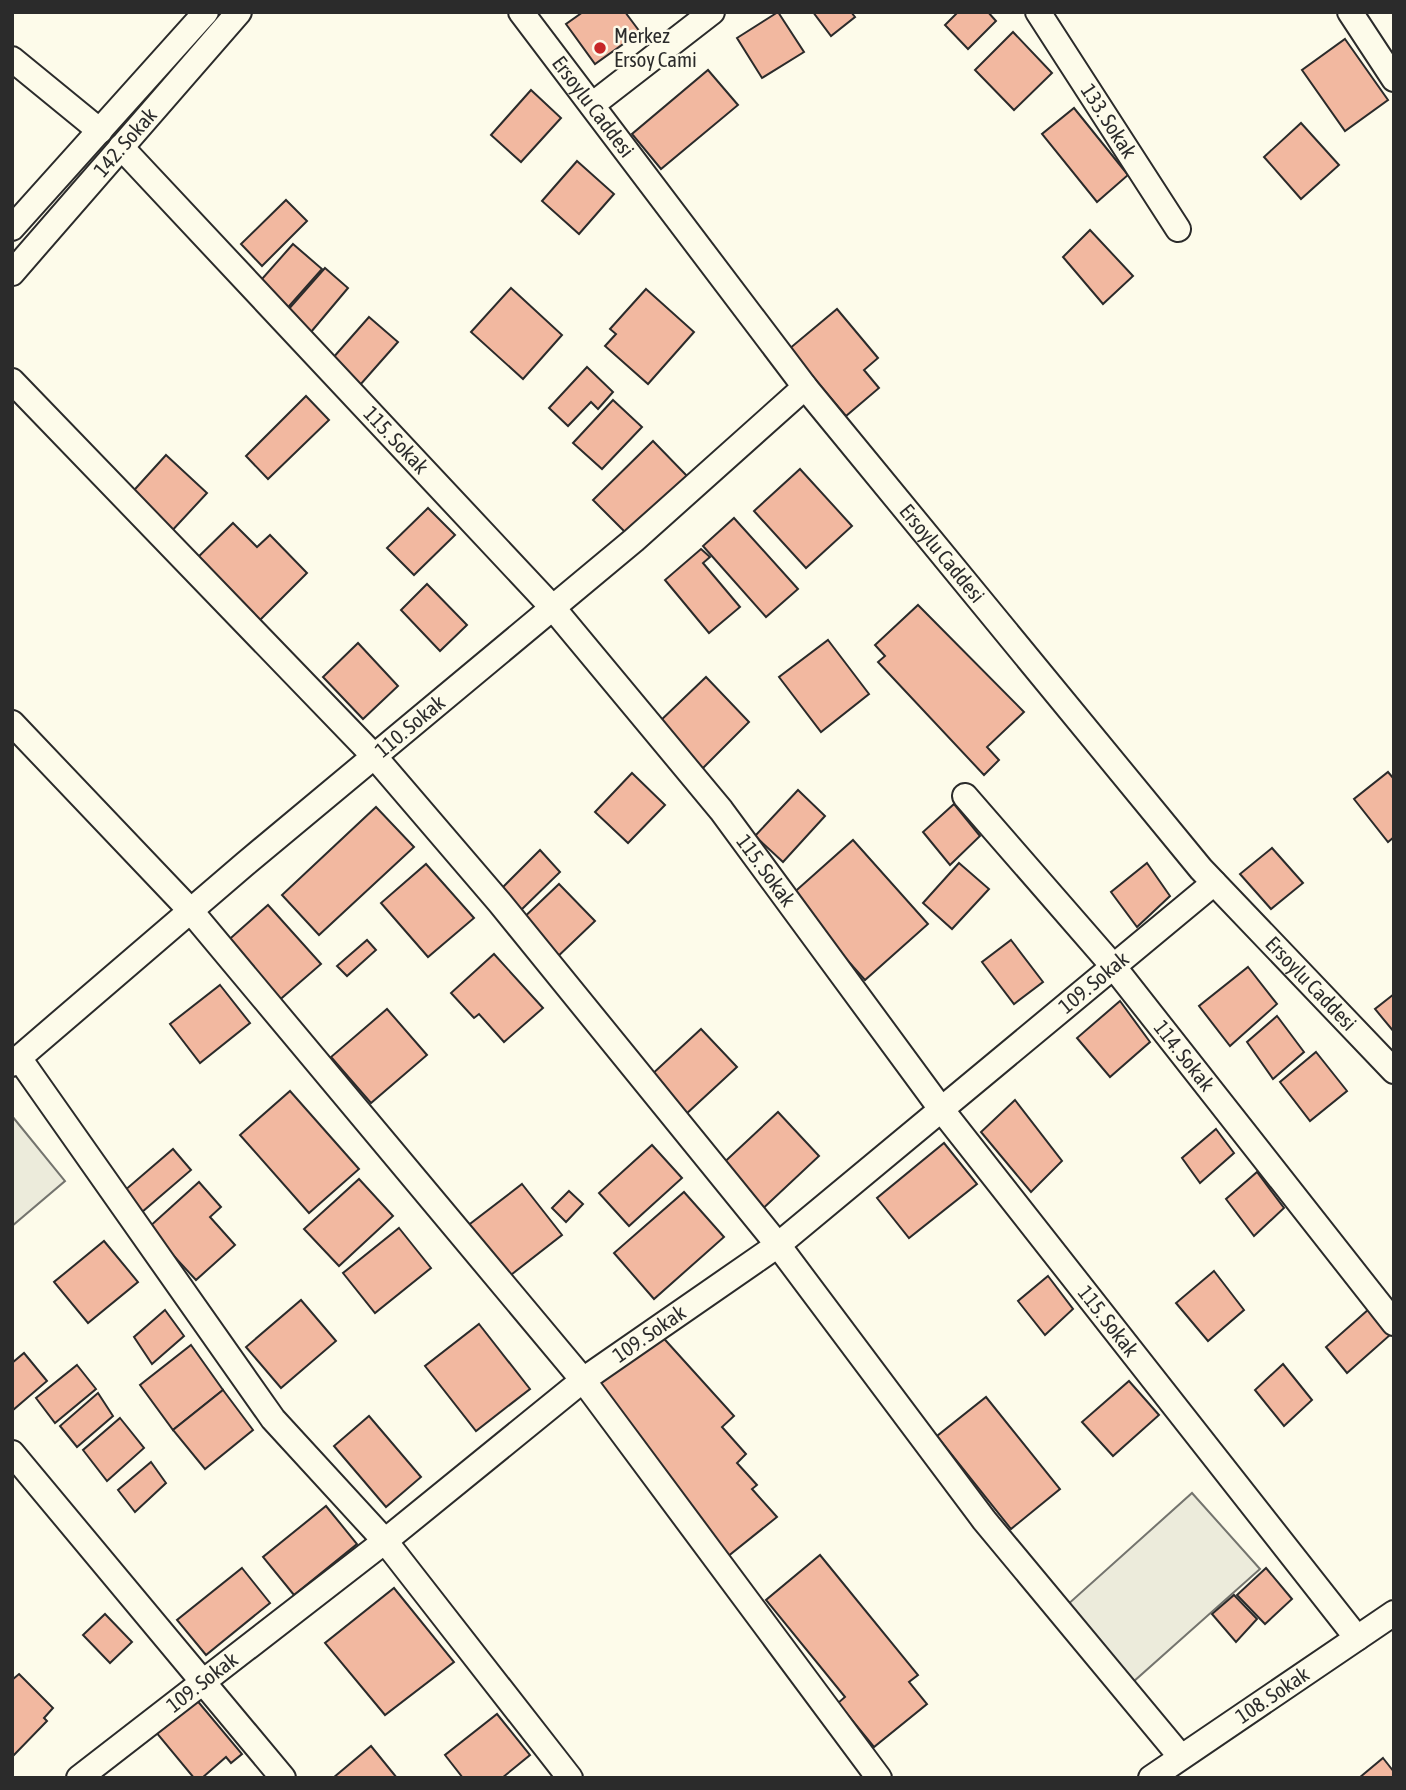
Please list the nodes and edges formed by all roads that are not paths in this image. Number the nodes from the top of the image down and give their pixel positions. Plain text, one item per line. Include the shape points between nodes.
1 (206, 12) edge
2 (239, 12) edge
3 (521, 12) edge
4 (712, 12) edge
5 (1038, 12) edge
6 (1350, 12) edge
7 (12, 59) edge
8 (1394, 79) edge
9 (592, 105) junction
10 (100, 131) junction
11 (121, 147) junction
12 (12, 228) edge
13 (1178, 229) dead end
14 (12, 273) edge
15 (12, 381) edge
16 (804, 387) junction
17 (553, 608) junction
18 (12, 723) edge
19 (374, 756) junction
20 (965, 796) dead end
21 (1214, 883) junction
22 (190, 910) junction
23 (1113, 966) junction
24 (16, 1061) edge
25 (1394, 1071) edge
26 (941, 1109) junction
27 (778, 1245) junction
28 (1394, 1323) edge
29 (583, 1380) junction
30 (12, 1453) edge
31 (385, 1541) junction
32 (1394, 1613) edge
33 (1357, 1638) junction
34 (200, 1681) junction
35 (1181, 1757) junction
36 (79, 1778) edge
37 (283, 1778) edge
38 (570, 1778) edge
39 (879, 1778) edge
40 (1150, 1778) edge

1 - 10 street
2 - 11 street, 142. Sokak
3 - 9 street, Ersoylu Caddesi
4 - 9 street
5 - 13 street, 133. Sokak
6 - 8 street
7 - 10 street
9 - 16 street, Ersoylu Caddesi
10 - 12 street
11 - 14 street, 142. Sokak
11 - 17 street, 115. Sokak
15 - 19 street
16 - 17 street, 110. Sokak
16 - 21 street, Ersoylu Caddesi
17 - 19 street, 110. Sokak
17 - 26 street, 115. Sokak via 721,810
18 - 22 street
19 - 22 street, 110. Sokak
19 - 27 street via 500,903
20 - 23 street, 114. Sokak
21 - 23 street, 109. Sokak
21 - 25 street, Ersoylu Caddesi
22 - 24 street, 110. Sokak
22 - 29 street
23 - 26 street, 109. Sokak
23 - 28 street, 114. Sokak
24 - 31 street via 273,1419
26 - 27 street, 109. Sokak
26 - 33 street, 115. Sokak
27 - 29 street, 109. Sokak
27 - 35 street via 984,1520
29 - 31 street, 109. Sokak
29 - 39 street
30 - 34 street
31 - 34 street, 109. Sokak
31 - 38 street
32 - 33 street, 108. Sokak
33 - 35 street, 108. Sokak
34 - 36 street, 109. Sokak
34 - 37 street
35 - 40 street, 108. Sokak

